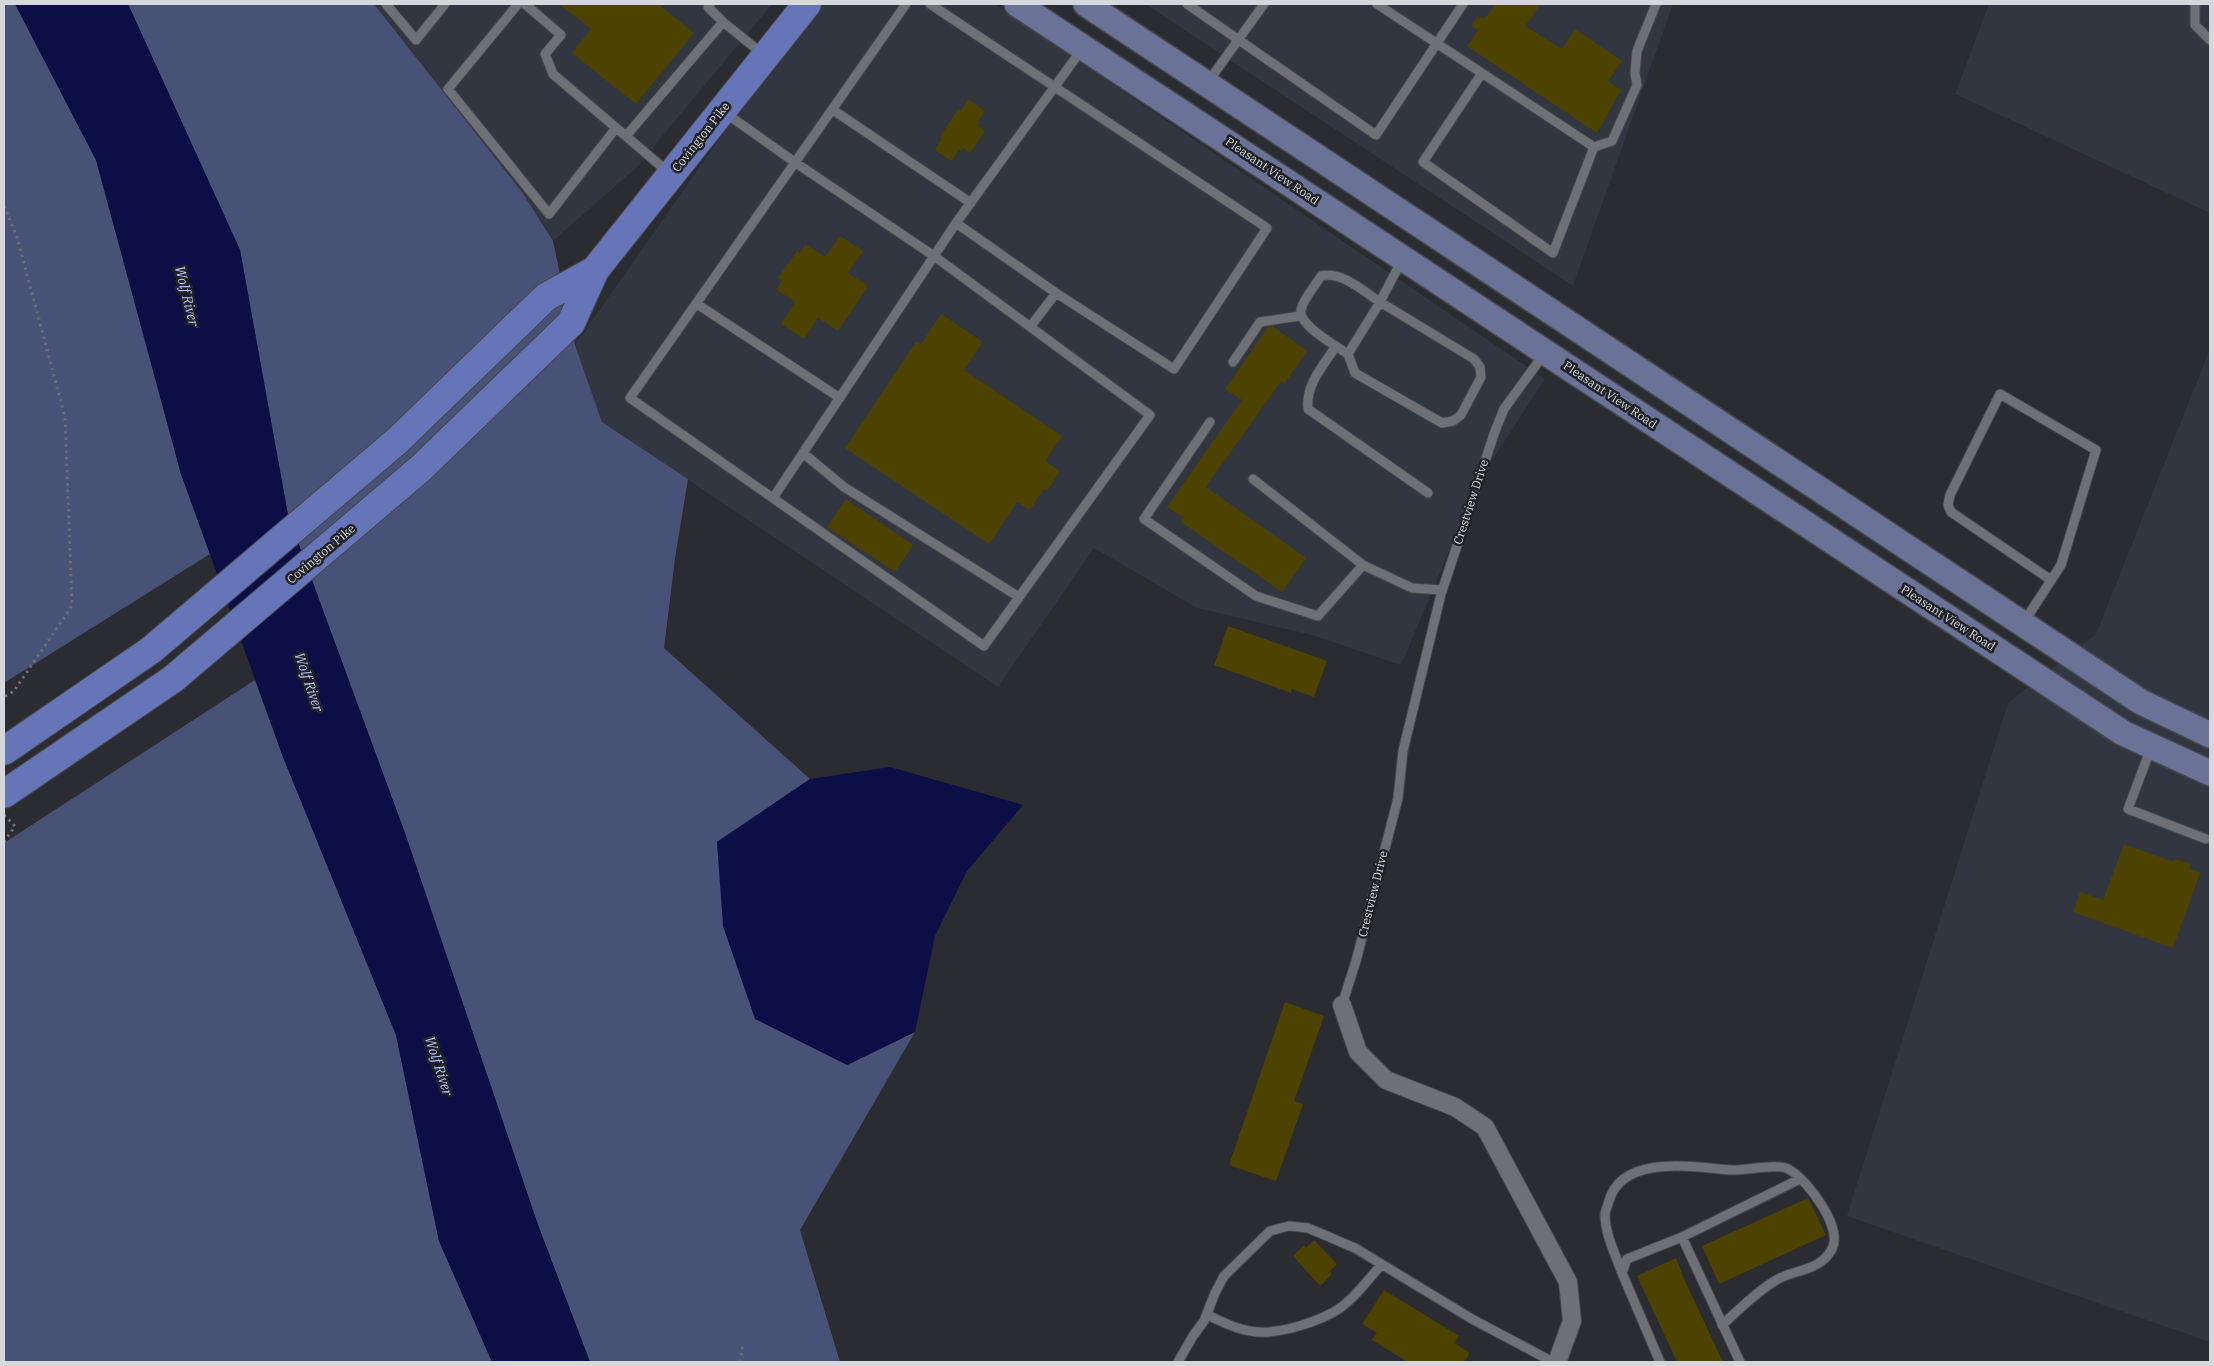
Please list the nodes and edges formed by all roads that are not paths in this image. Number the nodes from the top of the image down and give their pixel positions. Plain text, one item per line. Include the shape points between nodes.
1 (386, 4) edge
2 (445, 4) edge
3 (518, 4) edge
4 (525, 4) edge
5 (808, 4) edge
6 (906, 4) edge
7 (930, 4) edge
8 (1017, 4) edge
9 (1086, 4) edge
10 (1187, 4) edge
11 (1264, 4) edge
12 (1377, 4) edge
13 (1463, 4) edge
14 (1656, 4) edge
15 (2194, 4) edge
16 (709, 5) edge
17 (1108, 19) junction
18 (723, 22) junction
19 (1240, 39) junction
20 (2210, 40) edge
21 (1438, 43) junction
22 (1084, 47) junction
23 (765, 55) junction
24 (1482, 73) junction
25 (1207, 84) junction
26 (1055, 87) junction
27 (722, 110) junction
28 (833, 110) junction
29 (616, 128) junction
30 (626, 136) junction
31 (1594, 146) junction
32 (796, 163) junction
33 (671, 175) junction
34 (970, 203) junction
35 (956, 223) junction
36 (934, 256) junction
37 (1403, 257) junction
38 (595, 270) junction
39 (1056, 293) junction
40 (1380, 302) junction
41 (697, 304) junction
42 (1300, 316) junction
43 (1030, 327) junction
44 (1336, 346) junction
45 (1546, 352) junction
46 (1348, 354) junction
47 (1233, 362) dead end
48 (840, 398) junction
49 (1210, 422) dead end
50 (1721, 425) junction
51 (803, 453) junction
52 (1699, 454) junction
53 (1253, 478) dead end
54 (1428, 493) dead end
55 (773, 498) junction
56 (1363, 565) junction
57 (2051, 580) junction
58 (1442, 590) junction
59 (1020, 597) junction
60 (2023, 624) junction
61 (2210, 736) edge
62 (2152, 746) junction
63 (4, 750) edge
64 (2210, 773) edge
65 (4, 794) edge
66 (2206, 839) dead end
67 (1342, 1005) joint
68 (1800, 1179) junction
69 (1682, 1237) junction
70 (1381, 1265) junction
71 (1622, 1273) junction
72 (1207, 1315) junction
73 (1722, 1325) junction
74 (1178, 1362) edge
75 (1553, 1362) edge
76 (1557, 1362) edge
77 (1660, 1362) edge
78 (1740, 1362) edge

1 - 2 lane via 416,40
3 - 29 lane via 448,89 549,214
4 - 29 lane via 561,35 545,54 553,74
5 - 23 main road, Covington Pike
6 - 28 lane
7 - 26 lane
8 - 22 main road, Pleasant View Road
9 - 17 main road
10 - 19 lane
11 - 19 lane
12 - 21 lane
13 - 21 lane
14 - 31 lane via 1637,51 1637,85 1612,141
15 - 20 lane via 2194,25
16 - 18 lane
17 - 22 main road
17 - 25 main road
18 - 23 lane
18 - 30 lane
19 - 21 lane via 1376,135
19 - 25 lane
21 - 24 lane
22 - 26 lane
22 - 37 main road, Pleasant View Road
23 - 27 main road, Covington Pike
24 - 31 lane
24 - 31 lane via 1423,162 1553,253
25 - 50 main road
26 - 34 lane
26 - 39 lane via 1267,228 1174,370
27 - 32 lane
27 - 33 main road, Covington Pike
28 - 32 lane
28 - 34 lane
29 - 30 lane
30 - 33 lane
32 - 36 lane
32 - 41 lane
33 - 38 main road, Covington Pike
34 - 35 lane
35 - 36 lane
35 - 39 lane
36 - 43 lane
36 - 48 lane
37 - 40 lane
37 - 45 main road, Pleasant View Road
38 - 63 main road, Covington Pike via 546,297 397,441 151,650
38 - 65 main road, Covington Pike via 571,323 421,468 173,679
39 - 43 lane
40 - 42 lane via 1339,276 1330,274 1321,276 1301,308
40 - 46 lane
40 - 46 lane via 1474,359 1480,367 1481,377 1461,415 1442,423 1355,373
41 - 48 lane
41 - 55 lane via 630,398
42 - 44 lane via 1305,324
42 - 47 lane via 1260,322
43 - 59 lane via 1150,415
44 - 46 lane
44 - 54 lane via 1309,388 1308,409
45 - 52 main road, Pleasant View Road
45 - 58 lane, Crestview Drive via 1504,409 1494,431
48 - 51 lane
49 - 56 lane via 1144,520 1256,596 1318,616
50 - 52 main road
50 - 60 main road
51 - 55 lane
51 - 59 lane via 844,487
52 - 62 main road, Pleasant View Road via 2123,733
53 - 56 lane
55 - 59 lane via 984,646
56 - 58 lane via 1412,588
57 - 57 lane via 2061,565 2096,450 2000,394 1948,505 1951,512
57 - 60 lane
58 - 67 lane, Crestview Drive via 1403,751 1398,798
60 - 61 main road via 2141,702
62 - 64 main road, Pleasant View Road
62 - 66 lane via 2128,809
67 - 76 street, Crestview Drive via 1358,1052 1386,1080 1455,1107 1486,1127 1568,1282 1572,1321
68 - 69 lane
68 - 71 lane via 1789,1169 1778,1167 1733,1170 1655,1167 1629,1174 1612,1191 1605,1215
68 - 73 lane via 1818,1199 1830,1222 1835,1236 1832,1248 1823,1261 1810,1269 1779,1279 1756,1294
69 - 71 lane via 1627,1259
69 - 73 lane
70 - 72 lane via 1347,1302 1332,1313 1283,1330 1250,1331
70 - 72 lane via 1355,1248 1308,1228 1289,1226 1270,1232 1224,1276
70 - 75 lane via 1472,1320
71 - 77 lane
72 - 74 lane
73 - 78 lane

